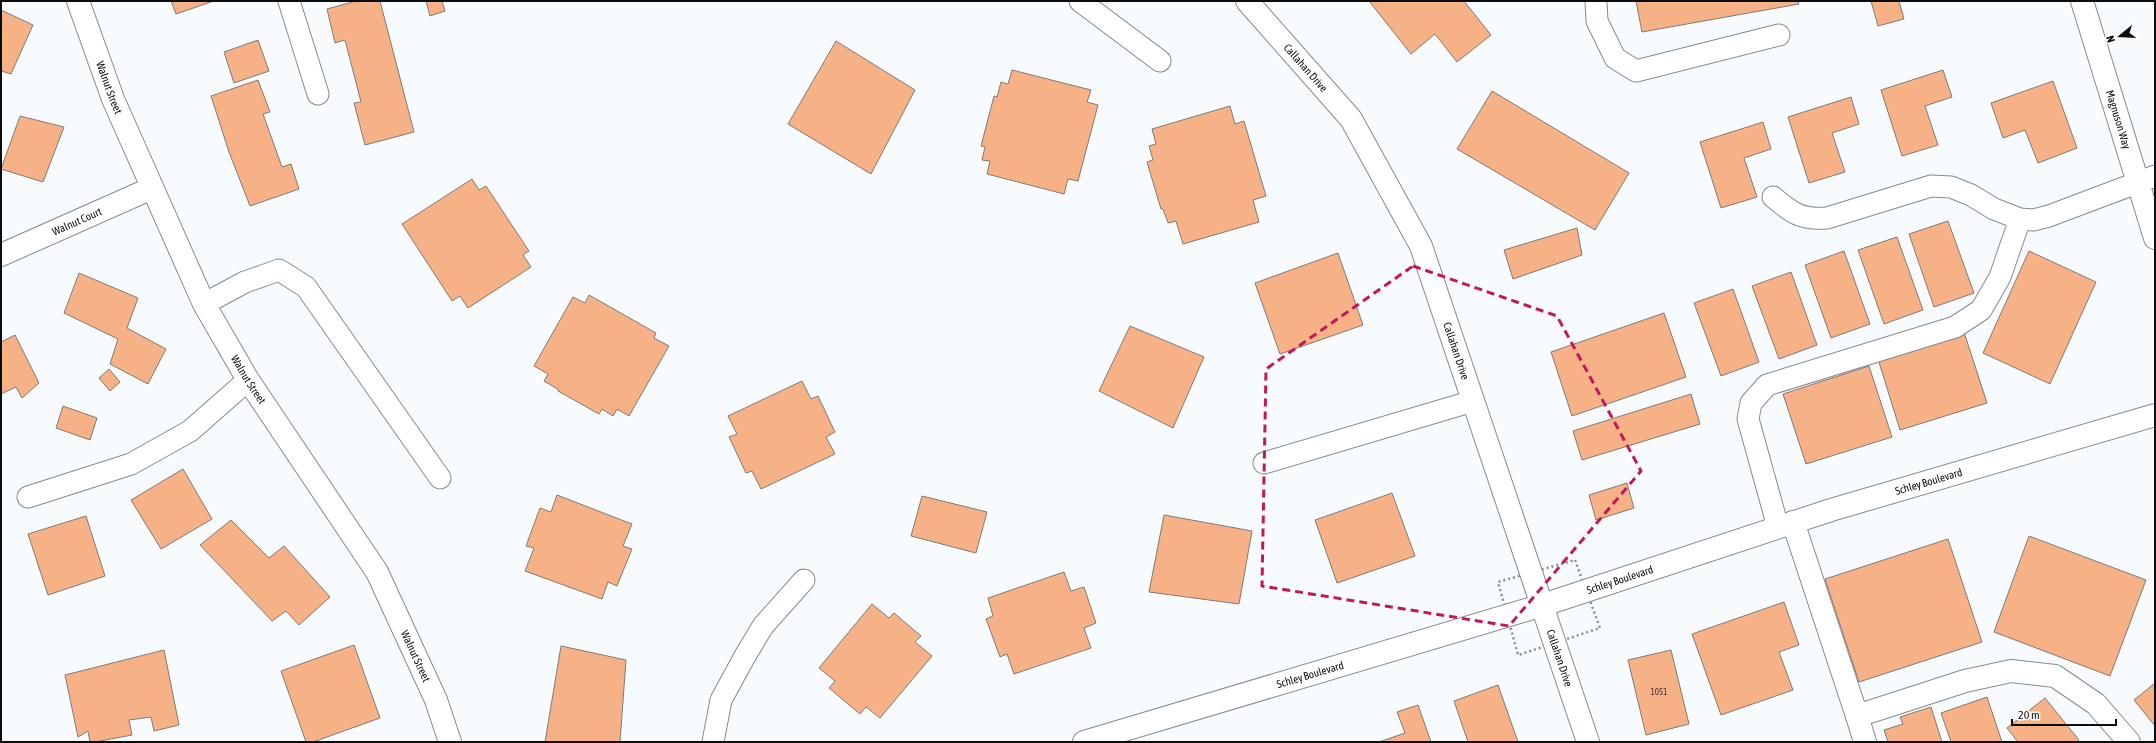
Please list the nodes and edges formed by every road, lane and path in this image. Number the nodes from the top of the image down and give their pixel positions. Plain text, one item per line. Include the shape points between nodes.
1 (78, 1) edge
2 (289, 1) edge
3 (1080, 1) edge
4 (1247, 1) edge
5 (1596, 1) edge
6 (2082, 1) edge
7 (1779, 35) dead end
8 (1160, 61) dead end
9 (318, 94) dead end
10 (2147, 178) edge
11 (152, 188) junction
12 (1773, 197) dead end
13 (2020, 219) junction
14 (2155, 238) edge
15 (1, 255) edge
16 (204, 304) junction
17 (248, 380) junction
18 (1473, 401) junction
19 (2155, 415) edge
20 (1264, 463) dead end
21 (440, 478) dead end
22 (28, 497) dead end
23 (1786, 525) junction
24 (804, 580) dead end
25 (1543, 605) junction
26 (1857, 716) junction
27 (450, 742) edge
28 (713, 742) edge
29 (1084, 742) edge
30 (1588, 742) edge
31 (1865, 742) edge
32 (2129, 742) edge

1 - 11 street, Walnut Street via 113,99
2 - 9 lane
3 - 8 lane
4 - 18 street, Callahan Drive via 1354,126 1421,246
5 - 7 lane via 1597,21 1615,58 1636,71
6 - 10 street, Magnuson Way
10 - 13 lane via 2049,216 2033,220
10 - 14 street, Magnuson Way
11 - 15 street, Walnut Court
11 - 16 street, Walnut Street
12 - 13 lane via 1794,214 1812,219 1827,218 1931,186 1951,187
13 - 23 lane via 2000,277 1981,310 1955,327 1767,385 1751,403 1748,419
16 - 17 street, Walnut Street
16 - 21 lane via 245,282 279,270 306,287
17 - 22 lane via 190,431 131,464
17 - 27 street, Walnut Street via 377,572 436,700
18 - 20 lane
18 - 25 street, Callahan Drive
19 - 23 street, Schley Boulevard
23 - 25 street, Schley Boulevard
23 - 26 street
24 - 28 lane via 763,626 745,656 721,700
25 - 29 street, Schley Boulevard
25 - 30 street, Callahan Drive
26 - 31 street
26 - 32 street via 1965,681 2011,671 2055,676 2096,704

